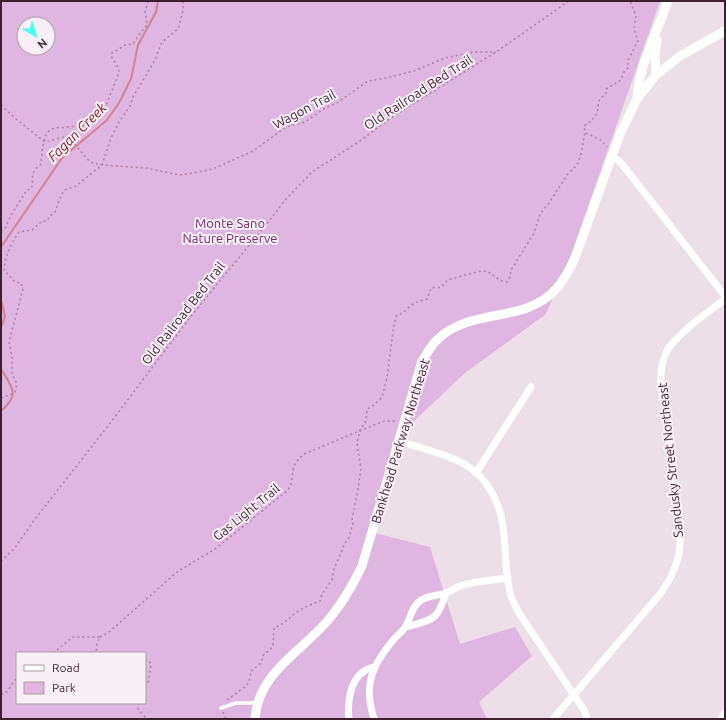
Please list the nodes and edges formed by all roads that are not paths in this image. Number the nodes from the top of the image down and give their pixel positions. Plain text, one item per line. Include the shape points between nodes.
1 (668, 1) edge
2 (660, 25) junction
3 (725, 31) edge
4 (656, 50) junction
5 (675, 60) junction
6 (645, 63) junction
7 (656, 75) junction
8 (637, 99) junction
9 (612, 156) junction
10 (725, 297) edge
11 (531, 387) dead end
12 (399, 441) junction
13 (476, 473) junction
14 (508, 578) junction
15 (446, 593) junction
16 (406, 627) junction
17 (374, 667) junction
18 (574, 694) junction
19 (258, 703) junction
20 (221, 708) road end
21 (725, 713) edge
22 (255, 719) edge
23 (349, 719) edge
24 (374, 719) edge
25 (552, 719) edge
26 (587, 719) edge
27 (721, 719) edge

1 - 2 street
2 - 4 street
2 - 6 street
3 - 5 street, Bankhead Parkway Northeast
4 - 5 street via 666,61
4 - 7 street
5 - 7 street, Bankhead Parkway Northeast
6 - 7 street via 650,72
6 - 8 street
7 - 8 street, Bankhead Parkway Northeast
8 - 9 street, Bankhead Parkway Northeast
9 - 10 street via 622,164
9 - 12 street, Bankhead Parkway Northeast via 576,255 557,289 529,308 468,322 437,339 422,361
10 - 18 street, Sandusky Street Northeast via 674,340 667,351 661,371 680,540 674,572 661,593
11 - 13 street
12 - 13 street via 450,458
12 - 19 street, Bankhead Parkway Northeast via 362,566 351,589 325,624 274,673
13 - 14 street via 499,505
14 - 15 street via 459,586
14 - 18 street via 519,613
15 - 16 street via 420,601 414,607
15 - 16 street via 436,617 428,622
16 - 17 street
17 - 23 street via 366,670 355,680 349,697
17 - 24 street via 369,691
18 - 25 street, Sandusky Street Northeast
18 - 26 street
19 - 20 lane
19 - 22 street, Bankhead Parkway Northeast
21 - 27 street

